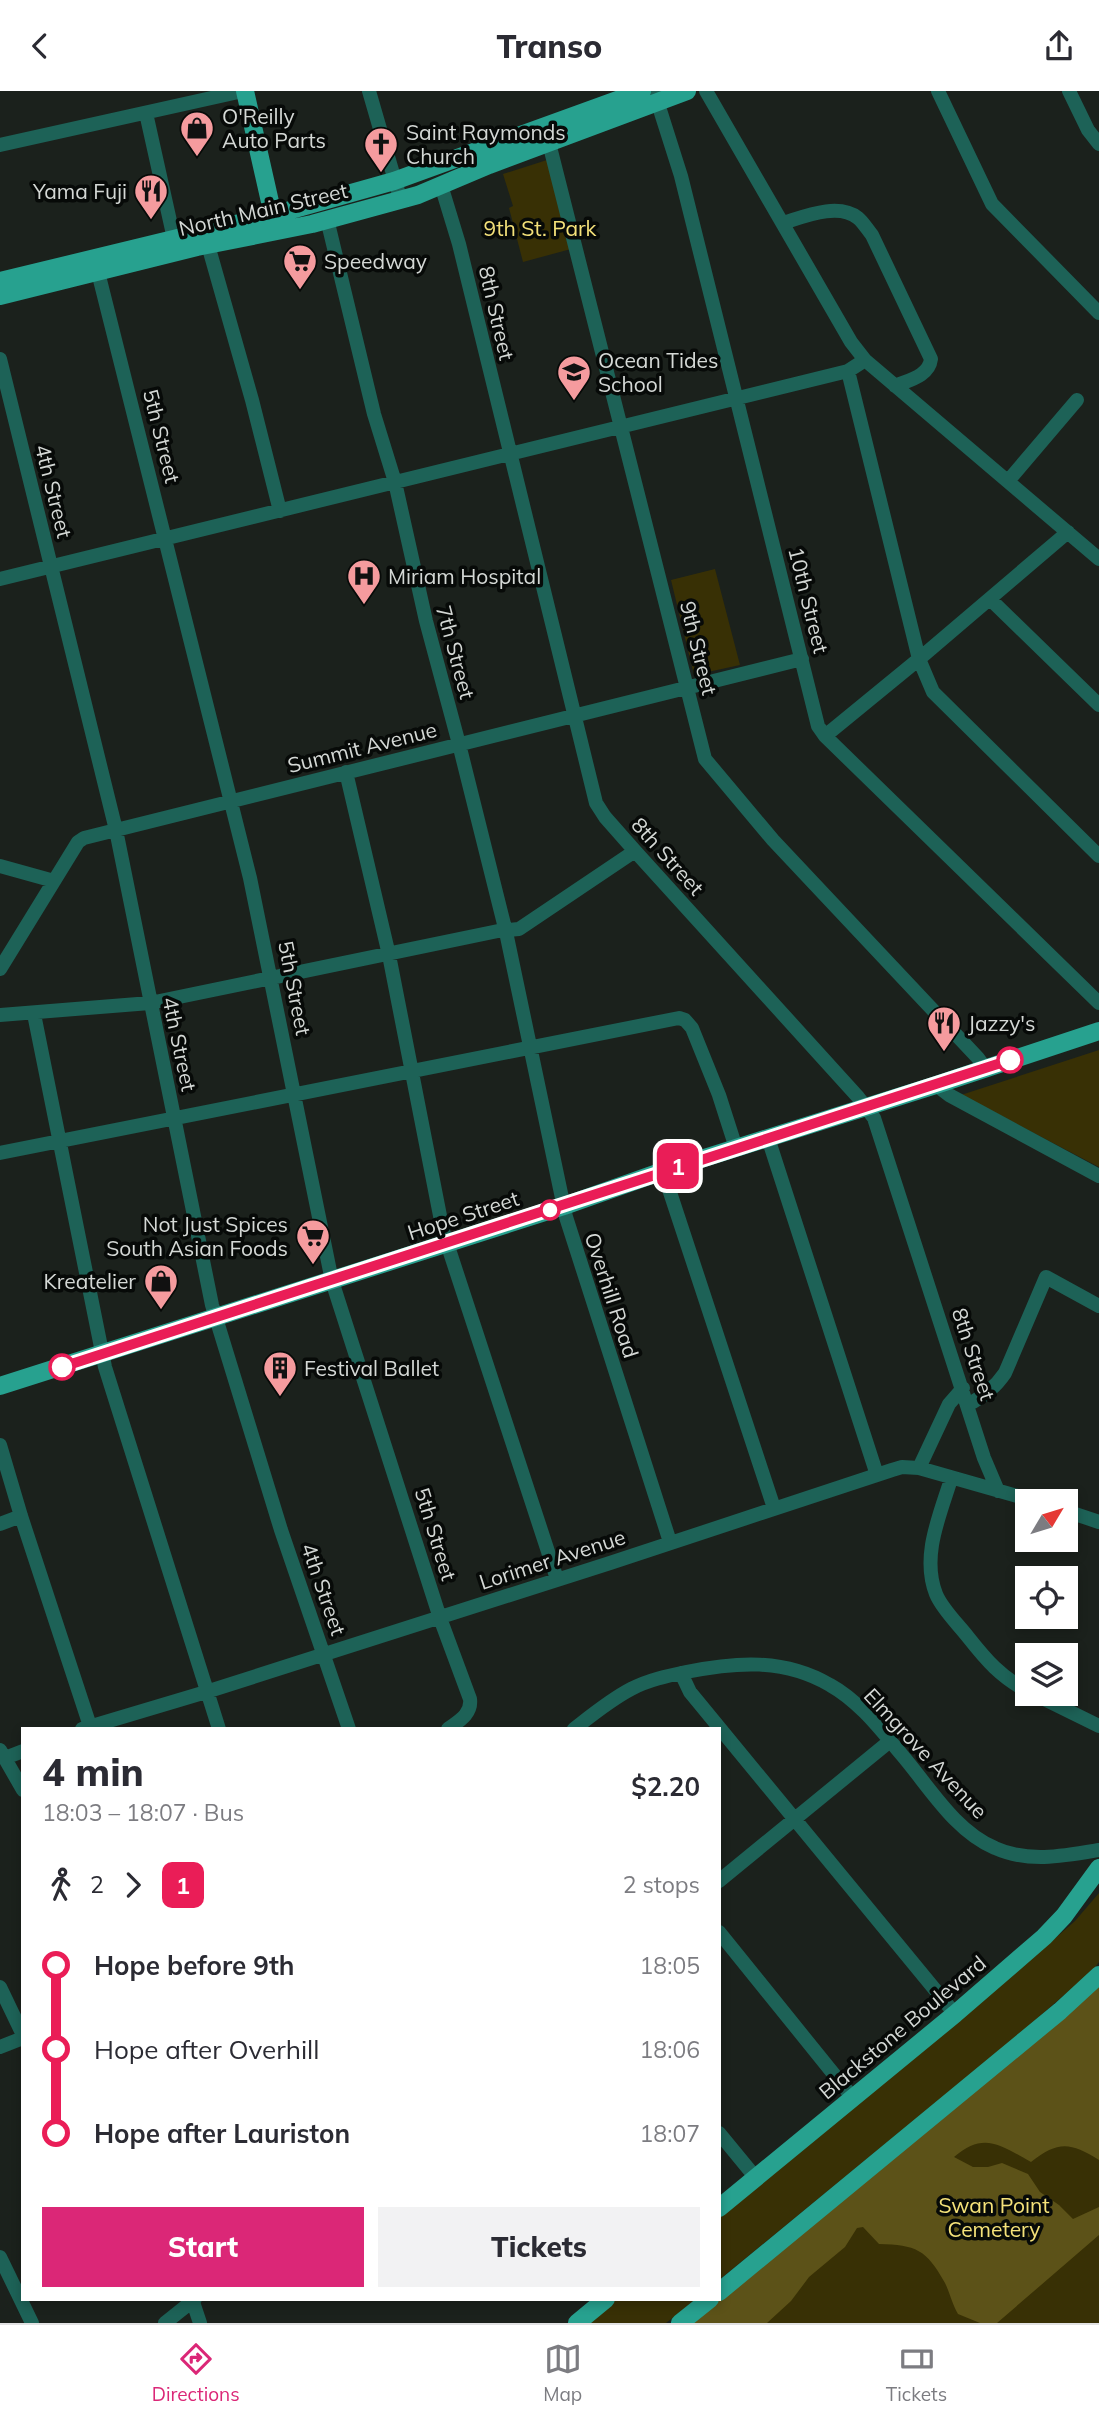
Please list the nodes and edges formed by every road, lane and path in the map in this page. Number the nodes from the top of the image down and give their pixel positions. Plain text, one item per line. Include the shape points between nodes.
1 (244, 91) edge
2 (369, 91) edge
3 (642, 91) edge
4 (687, 91) edge
5 (706, 91) edge
6 (937, 91) edge
7 (1069, 91) edge
8 (656, 96) edge
9 (146, 113) junction
10 (549, 143) junction
11 (1099, 144) edge
12 (0, 145) edge
13 (394, 181) junction
14 (441, 185) junction
15 (401, 199) junction
16 (327, 219) junction
17 (275, 223) junction
18 (783, 223) junction
19 (174, 239) junction
20 (208, 245) junction
21 (98, 272) junction
22 (0, 281) edge
23 (0, 296) edge
24 (1099, 313) edge
25 (0, 359) edge
26 (865, 360) junction
27 (848, 371) junction
28 (895, 386) junction
29 (737, 398) junction
30 (1077, 400) dead end
31 (622, 428) junction
32 (510, 454) junction
33 (1008, 481) junction
34 (395, 482) junction
35 (281, 511) junction
36 (1068, 532) junction
37 (165, 540) junction
38 (1099, 559) edge
39 (51, 566) junction
40 (0, 579) edge
41 (990, 599) junction
42 (802, 659) junction
43 (919, 659) junction
44 (687, 688) junction
45 (1099, 705) edge
46 (574, 717) junction
47 (825, 736) junction
48 (459, 744) junction
49 (346, 772) junction
50 (231, 800) junction
51 (116, 830) junction
52 (635, 851) junction
53 (1099, 856) edge
54 (0, 866) edge
55 (54, 881) junction
56 (506, 932) junction
57 (389, 955) junction
58 (0, 969) edge
59 (272, 978) junction
60 (150, 1003) junction
61 (1099, 1003) edge
62 (34, 1014) junction
63 (0, 1015) edge
64 (1099, 1031) edge
65 (529, 1047) junction
66 (985, 1069) junction
67 (411, 1070) junction
68 (936, 1085) junction
69 (295, 1094) junction
70 (865, 1108) junction
71 (174, 1118) junction
72 (768, 1138) junction
73 (60, 1140) junction
74 (736, 1149) junction
75 (0, 1153) edge
76 (663, 1171) junction
77 (1099, 1177) edge
78 (564, 1206) junction
79 (448, 1243) junction
80 (332, 1281) junction
81 (1099, 1306) edge
82 (216, 1318) junction
83 (102, 1355) junction
84 (0, 1386) edge
85 (963, 1388) junction
86 (968, 1405) junction
87 (0, 1445) edge
88 (919, 1468) junction
89 (877, 1475) junction
90 (951, 1479) junction
91 (998, 1491) junction
92 (1015, 1496) edge
93 (774, 1508) junction
94 (1078, 1515) edge
95 (21, 1516) junction
96 (1099, 1522) edge
97 (0, 1524) edge
98 (670, 1542) junction
99 (557, 1579) junction
100 (440, 1618) junction
101 (324, 1654) junction
102 (681, 1673) junction
103 (1015, 1684) edge
104 (206, 1692) junction
105 (1059, 1706) edge
106 (1099, 1725) edge
107 (86, 1727) edge
108 (89, 1727) edge
109 (218, 1727) edge
110 (348, 1727) edge
111 (451, 1727) edge
112 (577, 1727) edge
113 (719, 1727) edge
114 (721, 1730) edge
115 (890, 1741) junction
116 (21, 1751) edge
117 (2, 1754) edge
118 (21, 1787) edge
119 (795, 1820) junction
120 (1099, 1850) edge
121 (1099, 1868) edge
122 (721, 1879) edge
123 (721, 1934) edge
124 (1099, 1975) edge
125 (0, 1987) edge
126 (955, 2014) junction
127 (21, 2032) edge
128 (21, 2037) edge
129 (0, 2047) edge
130 (853, 2098) junction
131 (721, 2135) edge
132 (756, 2178) junction
133 (721, 2206) edge
134 (0, 2257) edge
135 (721, 2290) edge
136 (20, 2291) edge
137 (24, 2301) edge
138 (192, 2301) edge
139 (193, 2301) edge
140 (604, 2301) edge
141 (708, 2301) edge
142 (32, 2323) edge
143 (165, 2323) edge
144 (200, 2323) edge
145 (577, 2323) edge
146 (680, 2323) edge

1 - 9 street
1 - 17 main road
2 - 13 street
3 - 13 main road, North Main Street
4 - 8 main road, North Main Street
5 - 18 street
6 - 24 street via 992,204
7 - 11 street
8 - 10 main road, North Main Street
8 - 29 street, 10th Street
9 - 12 street
9 - 19 street
10 - 14 main road, North Main Street
10 - 31 street, 9th Street
13 - 15 street
13 - 17 main road, North Main Street
14 - 15 main road, North Main Street
14 - 32 street, 8th Street
15 - 16 main road, North Main Street
16 - 17 main road, North Main Street
16 - 34 street, 7th Street
17 - 19 main road, North Main Street
17 - 20 main road, North Main Street
18 - 26 street
18 - 28 street via 848,212 872,235 931,359 920,376
19 - 22 main road, North Main Street
20 - 21 main road, North Main Street
20 - 35 street
21 - 23 main road, North Main Street
21 - 37 street, 5th Street
25 - 39 street, 4th Street
26 - 27 street
26 - 28 street
27 - 29 street
27 - 43 street
28 - 33 street
29 - 31 street
29 - 42 street, 10th Street
30 - 33 street
31 - 32 street
31 - 44 street, 9th Street
32 - 34 street
32 - 46 street, 8th Street
33 - 36 street
34 - 35 street
34 - 48 street, 7th Street
35 - 37 street
36 - 38 street
36 - 41 street
37 - 39 street
37 - 50 street, 5th Street
39 - 40 street
39 - 51 street, 4th Street
41 - 43 street
41 - 45 street
42 - 44 street, Summit Avenue
42 - 47 street, 10th Street via 818,726
43 - 47 street
43 - 53 street via 933,692
44 - 46 street, Summit Avenue
44 - 66 street, 9th Street via 705,759
46 - 48 street, Summit Avenue
46 - 52 street, 8th Street via 596,803
47 - 61 street, 10th Street
48 - 49 street, Summit Avenue
48 - 56 street, 7th Street
49 - 50 street, Summit Avenue
49 - 57 street
50 - 51 street, Summit Avenue
50 - 59 street, 5th Street
51 - 55 street, Summit Avenue via 78,842
51 - 60 street, 4th Street
52 - 56 street via 519,929
52 - 70 street, 8th Street
54 - 55 street
55 - 58 street, Summit Avenue
56 - 57 street
56 - 65 street, Overhill Road
57 - 59 street
57 - 67 street
59 - 60 street
59 - 69 street, 5th Street
60 - 62 street
60 - 71 street, 4th Street
62 - 63 street
62 - 73 street
64 - 66 main road, Hope Street
65 - 67 street
65 - 74 street via 685,1020 692,1028
65 - 78 street, Overhill Road
66 - 68 main road, Hope Street
67 - 69 street
67 - 79 street
68 - 70 main road, Hope Street
68 - 77 street
69 - 71 street
69 - 80 street, 5th Street
70 - 72 main road, Hope Street
70 - 85 street, 8th Street via 879,1129
71 - 73 street
71 - 82 street, 4th Street
72 - 74 main road, Hope Street
72 - 89 street
73 - 75 street
73 - 83 street
74 - 76 main road, Hope Street
76 - 78 main road, Hope Street
76 - 93 street
78 - 79 main road, Hope Street
78 - 98 street, Overhill Road
79 - 80 main road, Hope Street
79 - 99 street
80 - 82 main road, Hope Street
80 - 100 street, 5th Street
81 - 86 street via 1046,1277 998,1384
82 - 83 main road, Hope Street
82 - 101 street, 4th Street
83 - 84 main road, Hope Street
83 - 104 street
85 - 86 street, 8th Street
85 - 88 street via 949,1404
86 - 91 street, 8th Street
87 - 95 street
88 - 89 street, Lorimer Avenue via 902,1467
88 - 90 street, Lorimer Avenue
89 - 93 street, Lorimer Avenue
90 - 91 street, Lorimer Avenue
90 - 103 street via 930,1555 937,1596 988,1662
91 - 92 street, Lorimer Avenue
93 - 98 street, Lorimer Avenue
94 - 96 street
95 - 97 street
95 - 107 street
98 - 99 street, Lorimer Avenue
99 - 100 street, Lorimer Avenue
100 - 101 street, Lorimer Avenue
100 - 111 street, 5th Street via 471,1707
101 - 104 street, Lorimer Avenue
101 - 110 street, 4th Street
102 - 112 street, Elmgrove Avenue via 631,1689
102 - 113 street
102 - 115 street, Elmgrove Avenue via 753,1663 807,1673 832,1685
104 - 108 street, Lorimer Avenue
104 - 109 street
105 - 106 street
114 - 119 street
115 - 119 street
115 - 120 street, Elmgrove Avenue via 951,1815 979,1840 1019,1857 1062,1857
116 - 117 street
117 - 118 street
119 - 122 street
119 - 126 street
121 - 126 main road, Blackstone Boulevard via 1044,1937
123 - 130 street
124 - 135 main road
125 - 127 street
126 - 130 main road, Blackstone Boulevard
128 - 129 street
130 - 132 main road, Blackstone Boulevard
131 - 132 street
132 - 133 main road, Blackstone Boulevard
134 - 136 street
137 - 142 street
138 - 143 street
139 - 144 street
140 - 145 main road
141 - 146 main road

